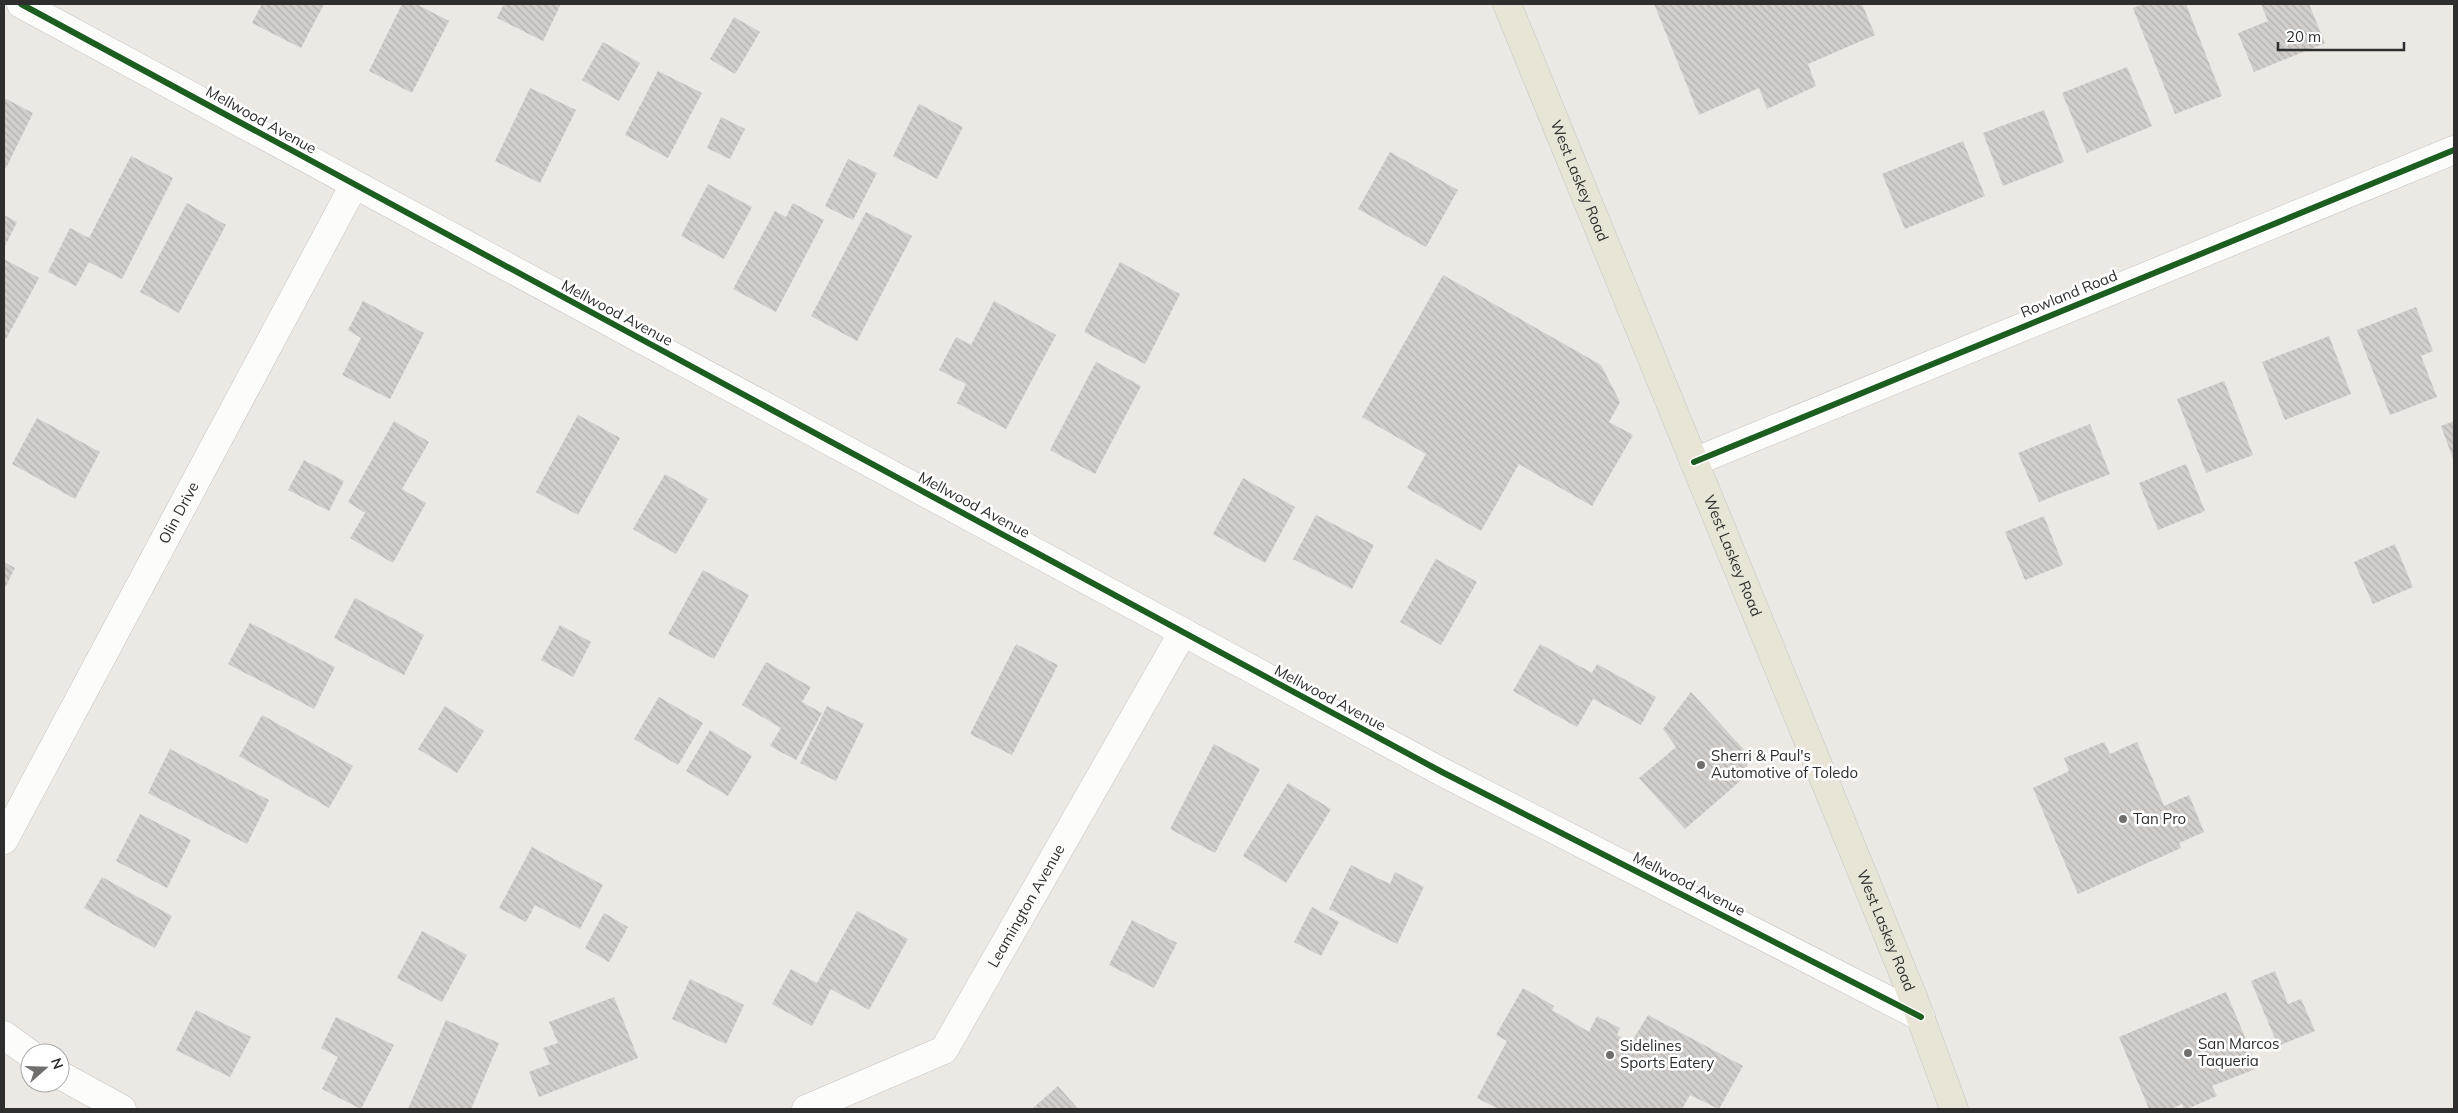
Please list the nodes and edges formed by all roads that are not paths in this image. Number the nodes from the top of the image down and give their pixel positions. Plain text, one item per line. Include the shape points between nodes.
1 (21, 4) edge
2 (1507, 4) edge
3 (2454, 150) edge
4 (354, 185) junction
5 (1694, 462) junction
6 (1183, 632) junction
7 (4, 840) edge
8 (1921, 1017) junction
9 (4, 1035) edge
10 (20, 1047) edge
11 (70, 1080) edge
12 (122, 1109) edge
13 (806, 1109) edge
14 (1954, 1109) edge

1 - 4 street, Mellwood Avenue
2 - 5 main road, West Laskey Road
3 - 5 street, Rowland Road
4 - 6 street, Mellwood Avenue
4 - 7 street, Olin Drive
5 - 8 main road, West Laskey Road
6 - 8 street, Mellwood Avenue via 1442,772
6 - 13 street, Leamington Avenue via 944,1050
8 - 14 main road, West Laskey Road
9 - 10 street
11 - 12 street

